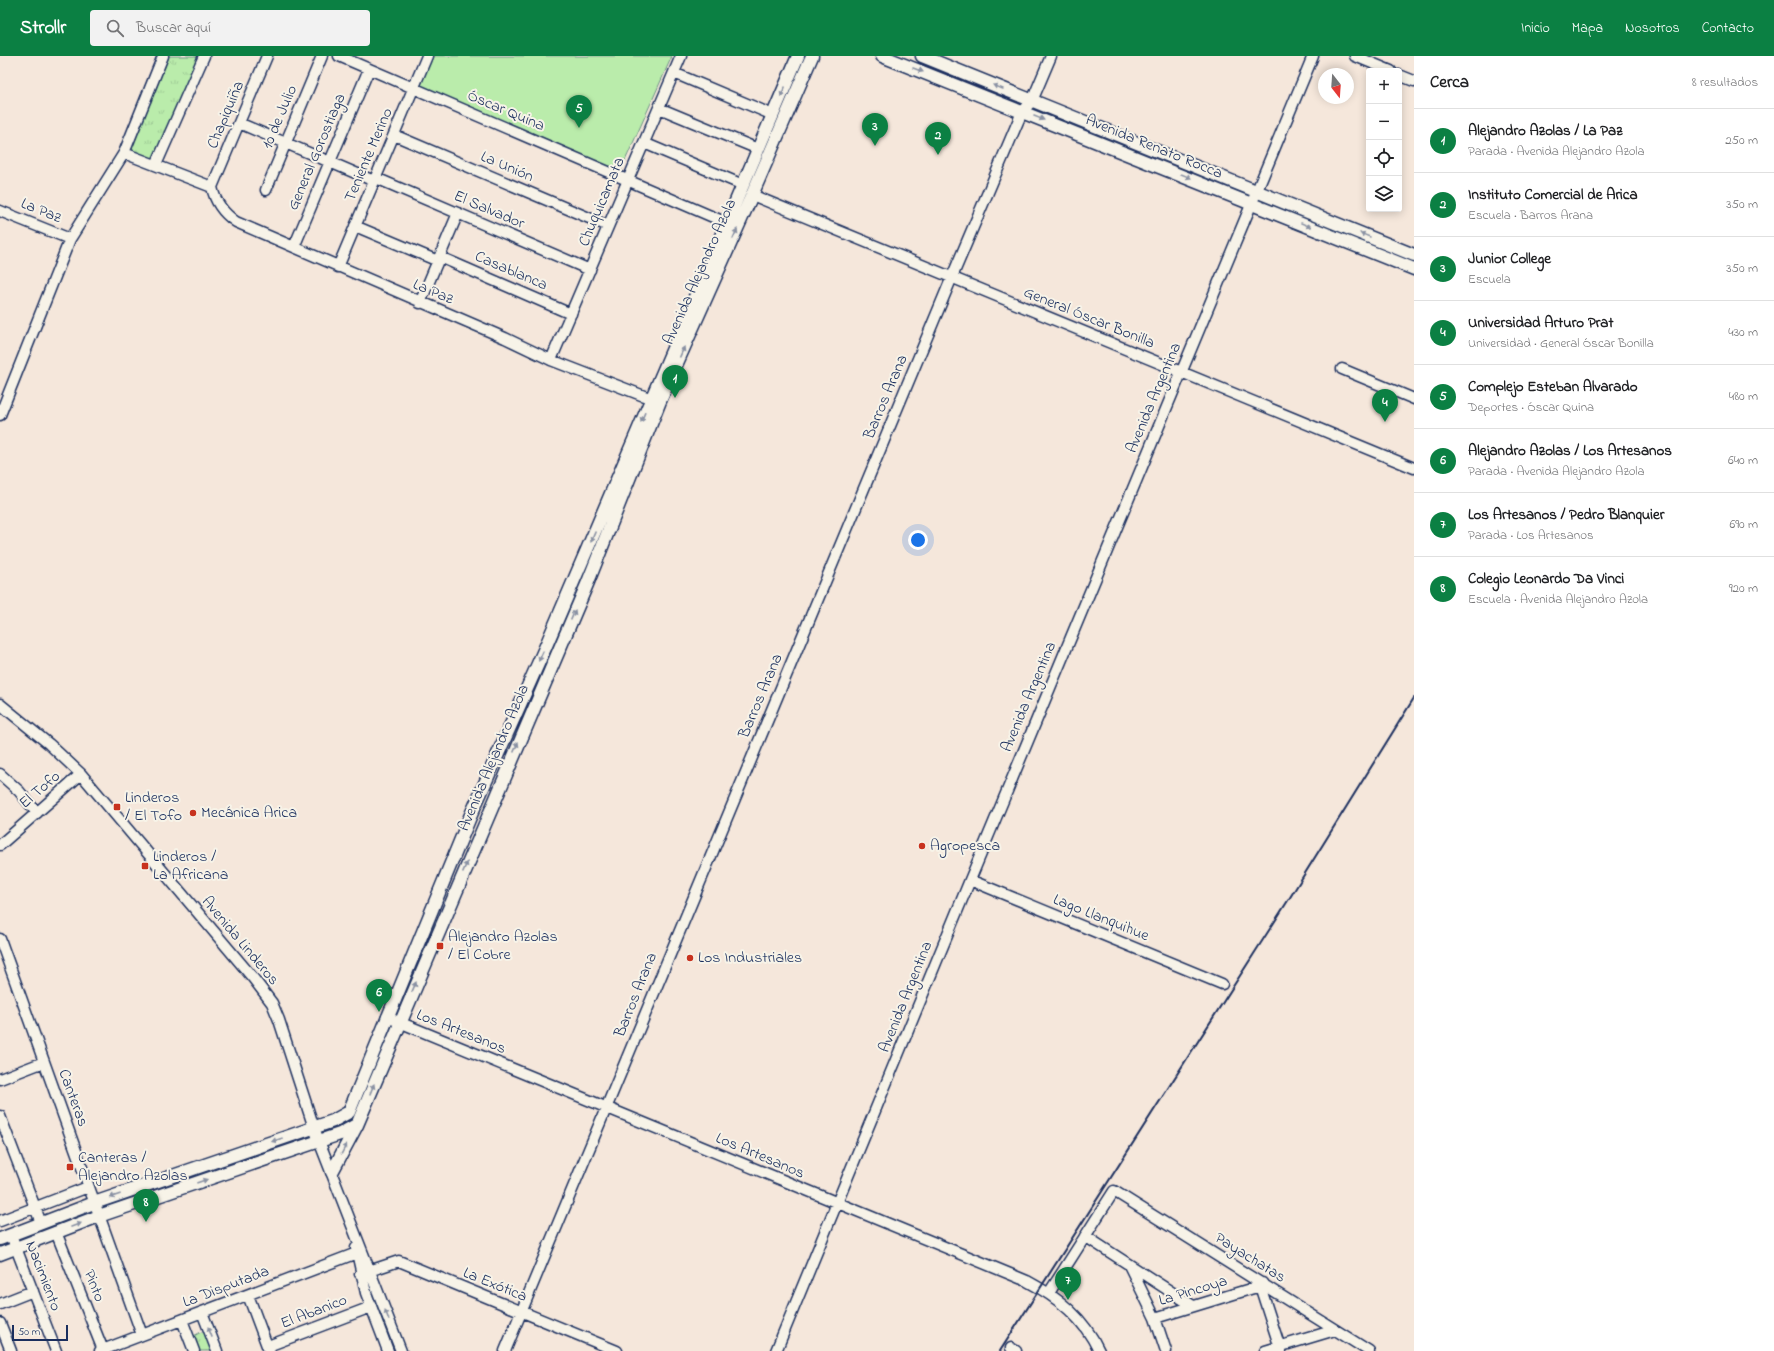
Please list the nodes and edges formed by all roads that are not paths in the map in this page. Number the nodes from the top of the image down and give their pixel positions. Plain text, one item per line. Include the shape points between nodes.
1 (163, 56) edge
2 (204, 56) edge
3 (267, 56) edge
4 (322, 56) edge
5 (339, 56) edge
6 (428, 56) edge
7 (681, 56) edge
8 (798, 56) edge
9 (812, 56) edge
10 (882, 56) edge
11 (922, 56) edge
12 (1051, 56) edge
13 (1313, 56) edge
14 (1355, 56) edge
15 (1384, 68) edge
16 (369, 69) junction
17 (674, 73) junction
18 (1402, 75) edge
19 (1414, 81) edge
20 (414, 88) junction
21 (1032, 101) junction
22 (659, 108) junction
23 (1022, 112) junction
24 (773, 115) junction
25 (239, 123) junction
26 (394, 135) junction
27 (285, 143) junction
28 (644, 143) junction
29 (758, 149) junction
30 (124, 153) junction
31 (1168, 156) junction
32 (330, 162) junction
33 (156, 165) junction
34 (1163, 167) junction
35 (375, 179) junction
36 (628, 180) junction
37 (743, 185) junction
38 (212, 187) junction
39 (266, 190) dead end
40 (1258, 192) junction
41 (752, 195) junction
42 (1253, 204) junction
43 (0, 211) edge
44 (458, 213) junction
45 (727, 223) junction
46 (355, 226) junction
47 (608, 226) junction
48 (70, 239) junction
49 (1381, 241) junction
50 (294, 247) junction
51 (1376, 254) junction
52 (1414, 255) edge
53 (439, 259) junction
54 (338, 267) junction
55 (1414, 269) edge
56 (590, 270) junction
57 (952, 277) junction
58 (420, 303) junction
59 (571, 314) junction
60 (551, 360) junction
61 (1342, 369) dead end
62 (1181, 372) junction
63 (1414, 399) edge
64 (656, 400) junction
65 (0, 415) edge
66 (1414, 468) edge
67 (0, 704) edge
68 (0, 774) edge
69 (81, 774) junction
70 (37, 812) junction
71 (0, 845) edge
72 (970, 880) junction
73 (1, 943) edge
74 (1222, 984) dead end
75 (387, 1017) junction
76 (399, 1022) junction
77 (44, 1062) junction
78 (0, 1079) edge
79 (606, 1108) junction
80 (0, 1116) edge
81 (357, 1125) junction
82 (314, 1128) junction
83 (320, 1141) junction
84 (332, 1172) junction
85 (88, 1187) junction
86 (94, 1203) junction
87 (837, 1204) junction
88 (35, 1208) junction
89 (99, 1216) junction
90 (0, 1221) edge
91 (41, 1223) junction
92 (56, 1232) junction
93 (1085, 1236) junction
94 (5, 1237) edge
95 (16, 1248) junction
96 (359, 1253) junction
97 (0, 1254) edge
98 (1129, 1265) junction
99 (365, 1273) junction
100 (1261, 1284) junction
101 (33, 1291) junction
102 (1049, 1293) junction
103 (248, 1295) junction
104 (0, 1304) edge
105 (1193, 1306) junction
106 (371, 1307) junction
107 (521, 1311) junction
108 (202, 1312) junction
109 (1155, 1318) junction
110 (182, 1320) junction
111 (0, 1323) edge
112 (1335, 1330) junction
113 (142, 1335) junction
114 (268, 1349) edge
115 (1280, 1349) edge
116 (102, 1350) edge
117 (11, 1351) edge
118 (56, 1351) edge
119 (194, 1351) edge
120 (217, 1351) edge
121 (388, 1351) edge
122 (401, 1351) edge
123 (505, 1351) edge
124 (616, 1351) edge
125 (776, 1351) edge
126 (1099, 1351) edge
127 (1166, 1351) edge
128 (1266, 1351) edge
129 (1369, 1351) edge

1 - 30 street
2 - 33 street
3 - 25 street, Chapiquiña
4 - 27 street, 10 de Julio
5 - 16 street, Óscar Quina
6 - 20 street, Teniente Merino
7 - 17 street, Chuquicamata
8 -> 24 main road, Avenida Alejandro Azola
9 - 41 main road, Avenida Alejandro Azola
10 -> 23 main road, Avenida Renato Rocca
21 -> 11 main road, Avenida Renato Rocca
12 - 21 street, Barros Arana
13 - 40 street, Avenida Argentina
14 - 15 street
16 - 20 street, Óscar Quina
16 - 32 street, General Gorostiaga
17 - 22 street, Chuquicamata
17 - 24 street
18 - 19 street
20 - 26 street, Teniente Merino
20 - 36 street, Óscar Quina
21 - 23 street, Barros Arana
21 - 31 main road, Avenida Renato Rocca
22 - 28 street, Chuquicamata
22 - 29 street
23 -> 34 main road, Avenida Renato Rocca
23 - 57 street, Barros Arana
24 - 29 main road, Avenida Alejandro Azola
25 - 27 street, El Salvador
25 - 38 street, Chapiquiña
26 - 35 street, Teniente Merino
26 - 47 street, La Unión
27 - 32 street, El Salvador
27 - 39 street, 10 de Julio
28 - 36 street, Chuquicamata
28 - 37 street
29 - 37 main road, Avenida Alejandro Azola
30 - 33 street
30 - 48 street
31 - 34 main road
31 - 40 main road, Avenida Renato Rocca
32 - 35 street, El Salvador
32 - 50 street, General Gorostiaga
33 - 38 street
34 -> 42 main road, Avenida Renato Rocca
35 - 44 street, El Salvador
35 - 46 street, Teniente Merino
36 - 45 street, Óscar Quina
36 - 47 street, Chuquicamata
37 - 45 main road, Avenida Alejandro Azola
38 - 50 street, La Paz via 217,203 230,218
40 - 42 street, Avenida Argentina
49 -> 40 main road, Avenida Renato Rocca
41 - 57 street, General Óscar Bonilla
64 -> 41 main road, Avenida Alejandro Azola
42 -> 51 main road, Avenida Renato Rocca
42 - 62 street, Avenida Argentina
43 - 48 street, La Paz
44 - 53 street
44 - 56 street, El Salvador
45 - 64 main road, Avenida Alejandro Azola
46 - 53 street, Casablanca
46 - 54 street, Teniente Merino
47 - 56 street, Chuquicamata
48 - 65 street
49 - 51 main road
49 - 52 main road, Avenida Renato Rocca
50 - 54 street, La Paz
51 - 55 main road, Avenida Renato Rocca
53 - 58 street
53 - 59 street, Casablanca
54 - 58 street, La Paz
56 - 59 street, Chuquicamata
57 - 62 street, General Óscar Bonilla
57 - 79 street, Barros Arana
58 - 60 street, La Paz
59 - 60 street, Chuquicamata
60 - 64 street, La Paz
61 - 63 street
62 - 66 street, General Óscar Bonilla
62 - 72 street, Avenida Argentina
64 -> 75 main road, Avenida Alejandro Azola via 487,777
76 -> 64 main road, Avenida Alejandro Azola via 588,582
67 - 69 street, Avenida Linderos
68 - 70 street
69 - 70 street, El Tofo
69 - 82 street, Avenida Linderos via 254,978 272,1003
70 - 71 street, El Tofo
72 - 74 street, Lago Llanquihue
72 - 87 street, Avenida Argentina
73 - 77 street, Canteras
75 - 76 street, Los Artesanos
75 - 82 main road, Avenida Alejandro Azola via 349,1112
76 - 79 street, Los Artesanos
81 -> 76 main road, Avenida Alejandro Azola
77 - 78 street
77 - 85 street, Canteras
79 - 87 street, Los Artesanos
79 - 107 street, Barros Arana
80 - 88 street
81 - 83 main road
84 -> 81 main road, Avenida Alejandro Azola
82 - 83 street, Avenida Linderos
82 -> 86 main road, Avenida Alejandro Azola
83 - 84 street, Avenida Linderos
89 -> 83 main road
84 - 96 street, Avenida Linderos via 356,1234
85 - 86 street, Canteras
85 - 88 street
86 - 89 street, Canteras
86 - 91 main road, Avenida Alejandro Azola
87 - 102 street, Los Artesanos via 1020,1278
87 - 125 street, Avenida Argentina
88 - 90 street
88 - 91 street
92 -> 89 main road
89 - 113 street, Canteras
91 - 94 main road, Avenida Alejandro Azola
92 - 95 main road
92 - 116 street, Pinto
93 - 98 street
93 - 100 street, Payachatas via 1114,1190
93 - 102 street
94 - 95 street, Nacimiento
95 - 97 main road
95 - 101 street, Nacimiento
96 - 99 street, Avenida Linderos
96 - 103 street, La Disputada
98 - 105 street
98 - 109 street
99 - 106 street, Avenida Linderos
99 - 107 street, La Exótica via 398,1262
122 -> 99 street, Avenida Linderos
100 - 105 street, La Pincoya
100 - 112 street, Payachatas
100 - 115 street
101 - 104 street
101 - 118 street, Nacimiento
102 - 126 street, Los Artesanos via 1066,1305 1080,1320
103 - 108 street, La Disputada
103 - 114 street
105 - 109 street, La Pincoya
106 - 114 street, El Abanico
106 - 121 street, Avenida Linderos
107 - 123 street, Barros Arana
107 - 124 street, La Exótica
108 - 110 street, La Disputada
120 -> 108 street
109 - 127 street
110 - 113 street, La Disputada
110 - 119 street
111 - 117 street
112 - 115 street
112 - 129 street, Payachatas
113 - 116 street, La Disputada
115 - 128 street

